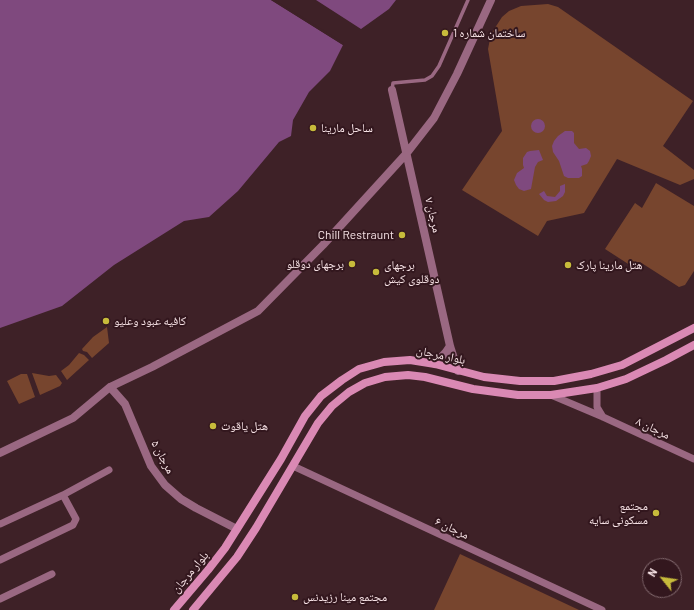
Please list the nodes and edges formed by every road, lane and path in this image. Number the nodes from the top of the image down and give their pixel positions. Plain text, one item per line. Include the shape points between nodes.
1 (468, 0) edge
2 (492, 0) edge
3 (392, 90) joint
4 (406, 154) junction
5 (694, 328) edge
6 (694, 345) edge
7 (450, 346) junction
8 (435, 364) junction
9 (458, 371) junction
10 (110, 387) junction
11 (597, 388) junction
12 (551, 395) junction
13 (603, 417) junction
14 (0, 453) edge
15 (281, 459) junction
16 (694, 459) edge
17 (293, 466) junction
18 (109, 470) dead end
19 (63, 495) junction
20 (0, 524) edge
21 (237, 529) junction
22 (0, 560) edge
23 (52, 574) dead end
24 (0, 598) edge
25 (174, 610) edge
26 (193, 610) edge
27 (602, 610) edge

1 - 3 lane via 432,76 425,80 393,84
2 - 4 street via 434,118
3 - 4 street, مرجان ۷
4 - 7 street, مرجان ۷
4 - 10 street via 323,245 258,311 152,368
5 - 9 main road, بلوار مرجان via 622,365 554,381 520,381
6 - 11 main road, بلوار مرجان via 626,379
7 - 8 street
7 - 9 street, مرجان ۷
8 - 9 main road, بلوار مرجان
8 - 15 main road, بلوار مرجان via 410,360 384,362 359,369 321,396 305,416
10 - 14 street via 73,418
10 - 21 street, مرجان ۵ via 125,404 151,466 165,485 181,499
11 - 12 main road, بلوار مرجان
11 - 13 street via 597,407
12 - 13 street, مرجان ۸
12 - 17 main road, بلوار مرجان via 518,395 473,389 408,375 385,377 365,383 332,406 318,423
13 - 16 street, مرجان ۸
15 - 17 main road
15 - 21 main road, بلوار مرجان
17 - 26 main road, بلوار مرجان via 237,557
17 - 27 street, مرجان ۶
18 - 19 street
19 - 20 street
19 - 22 street via 76,519 72,525
21 - 25 main road, بلوار مرجان via 208,570
23 - 24 street

